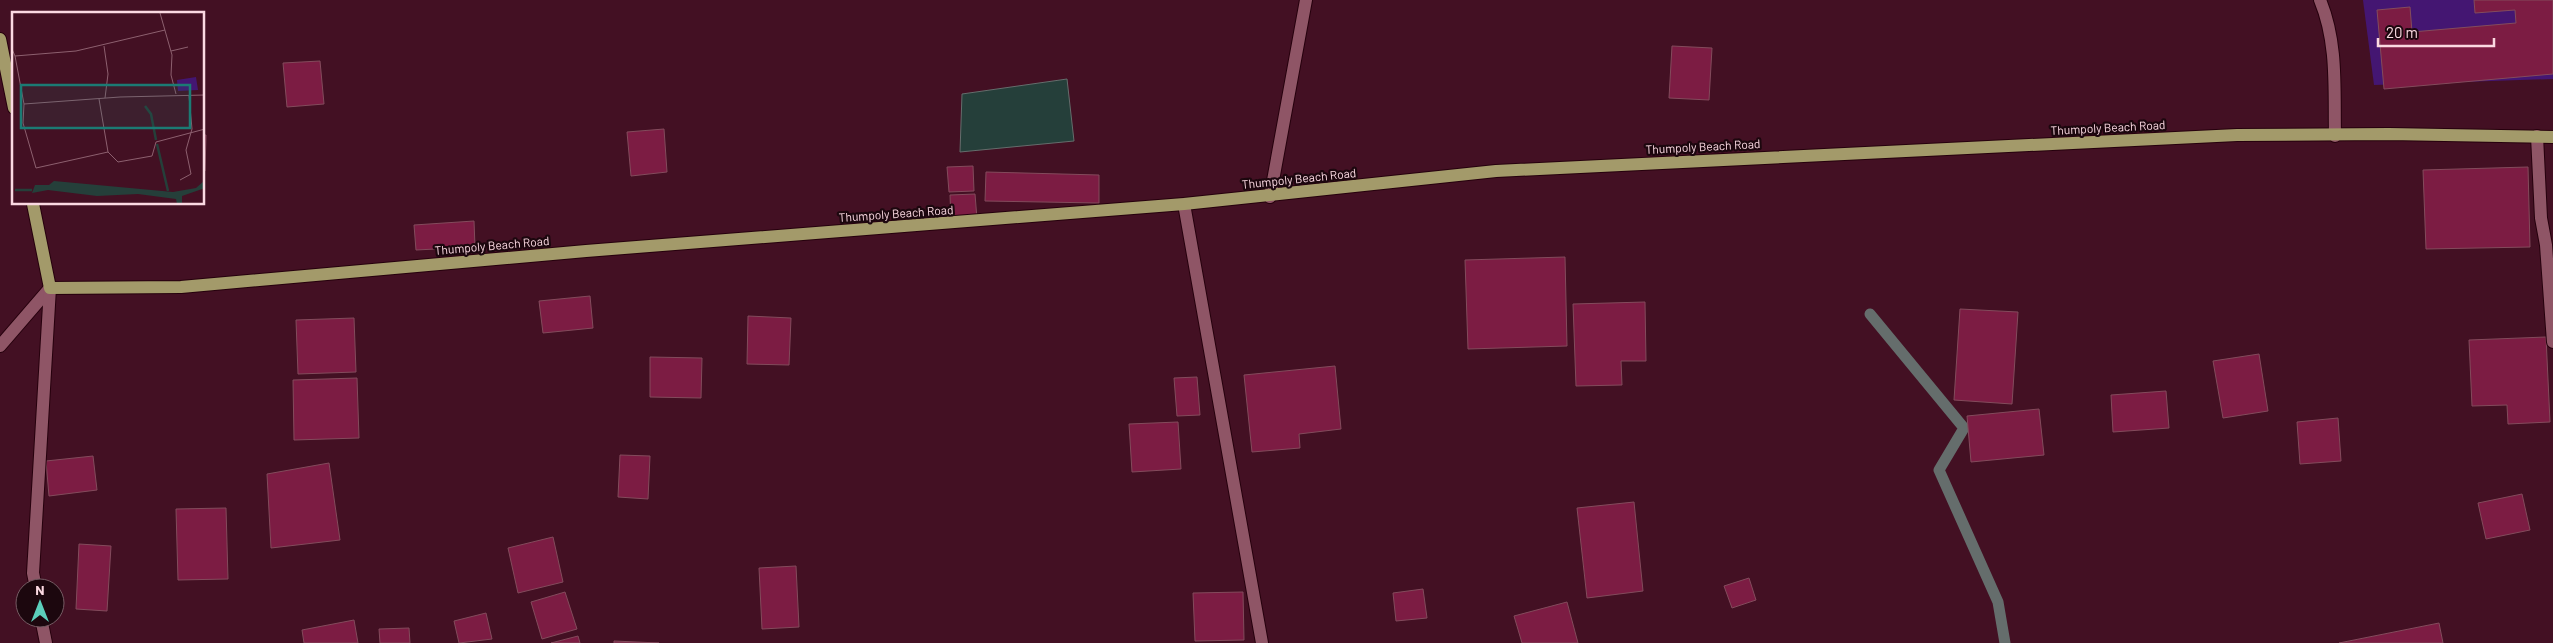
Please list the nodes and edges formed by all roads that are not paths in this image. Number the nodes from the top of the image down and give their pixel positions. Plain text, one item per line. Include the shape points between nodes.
1 (1306, 0) edge
2 (2320, 0) edge
3 (0, 39) edge
4 (12, 98) edge
5 (2335, 136) junction
6 (2537, 136) junction
7 (2553, 137) edge
8 (1270, 197) junction
9 (1184, 204) junction
10 (33, 205) edge
11 (50, 288) junction
12 (2553, 342) edge
13 (0, 346) edge
14 (34, 578) edge
15 (44, 628) edge
16 (46, 643) edge
17 (1262, 643) edge

1 - 8 street
2 - 5 street via 2329,21 2333,46
3 - 4 main road
5 - 6 main road, Thumpoly Beach Road
5 - 8 main road, Thumpoly Beach Road via 2237,135 1496,171
6 - 7 main road, Thumpoly Beach Road
6 - 12 street
8 - 9 main road, Thumpoly Beach Road
9 - 11 main road, Thumpoly Beach Road via 181,287
9 - 17 street
10 - 11 main road
11 - 13 street
11 - 14 street
15 - 16 street

